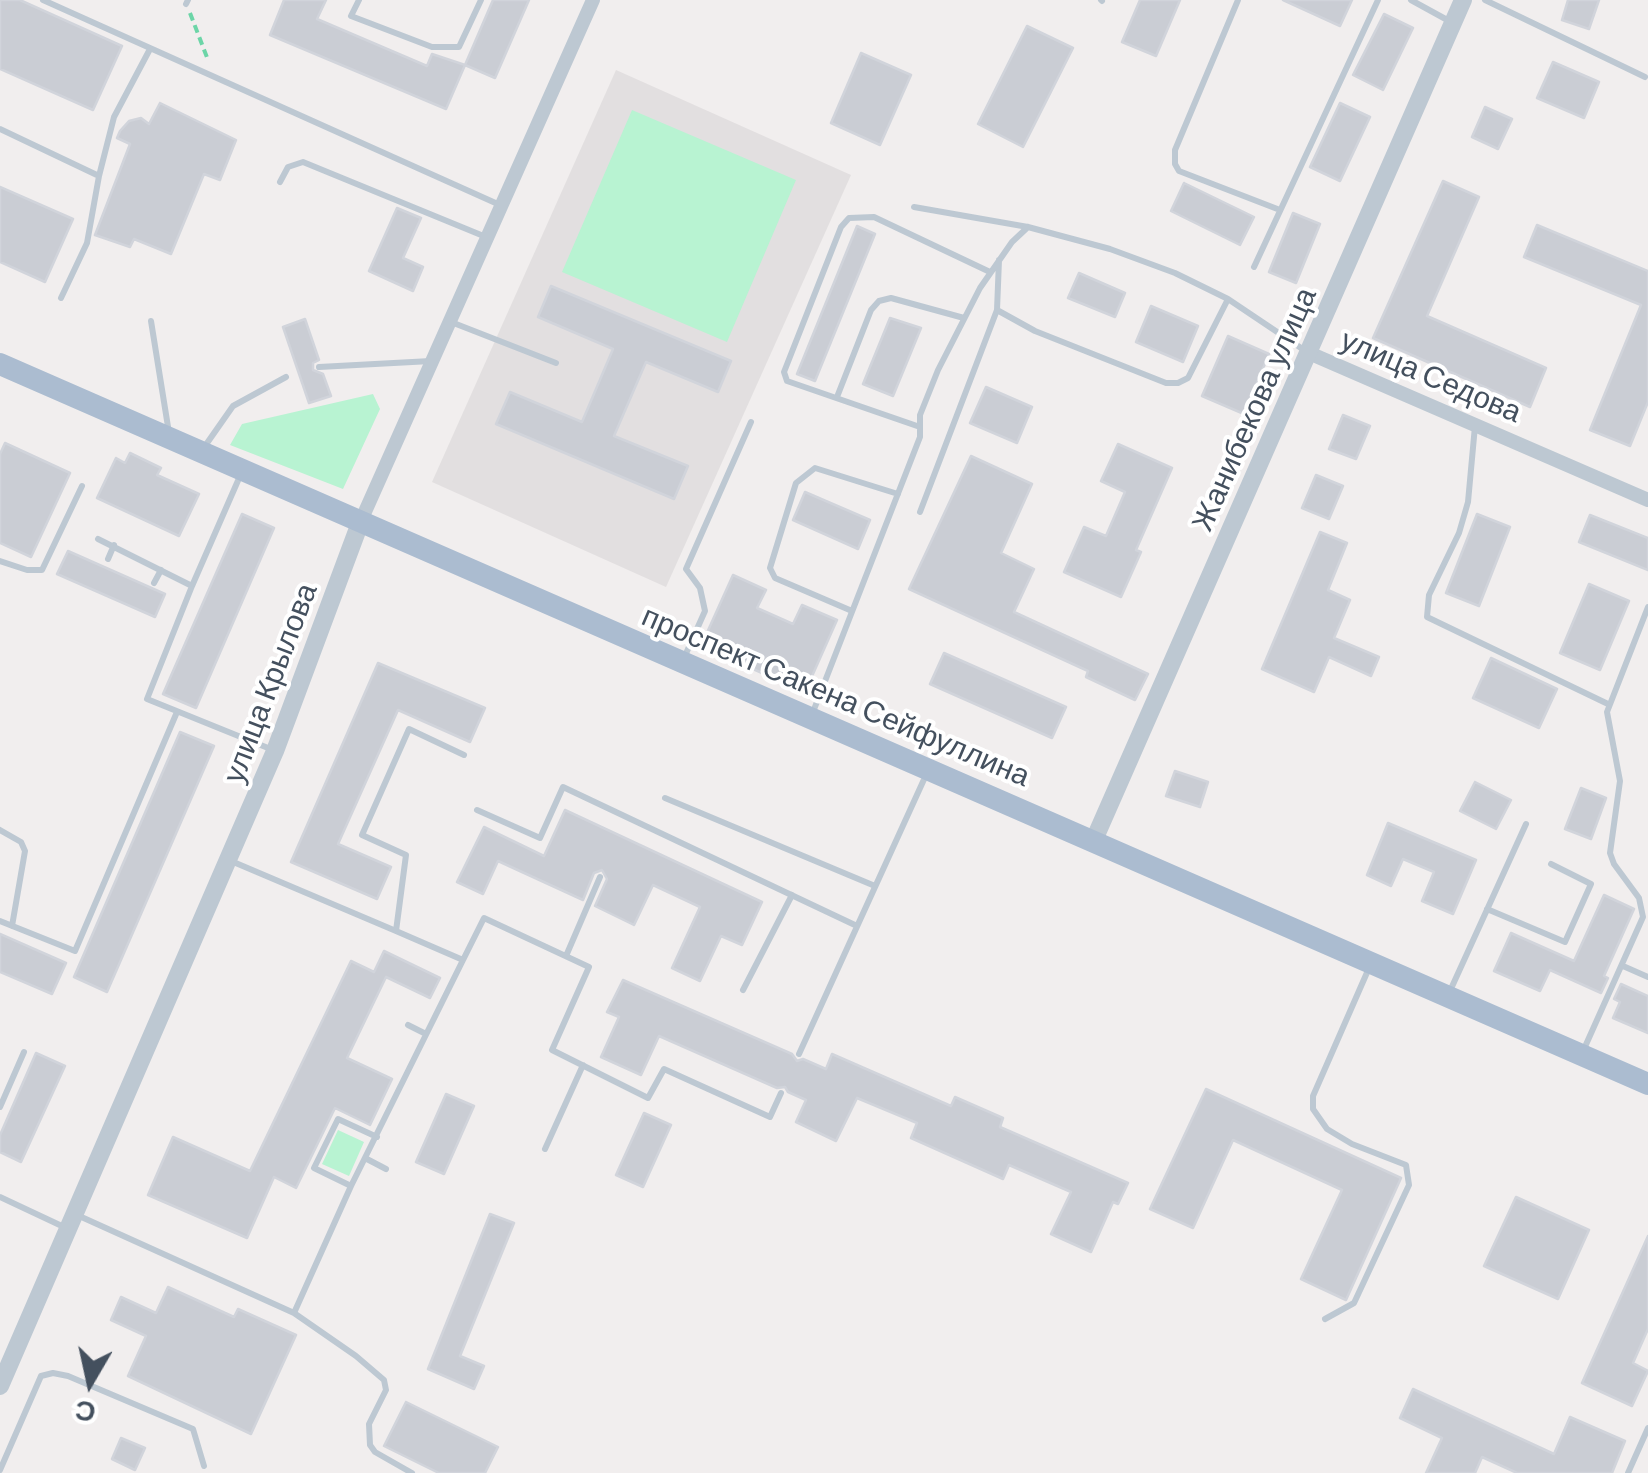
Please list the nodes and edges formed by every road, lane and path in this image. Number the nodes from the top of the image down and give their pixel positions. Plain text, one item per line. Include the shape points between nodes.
1 (42, 0) edge
2 (359, 0) edge
3 (480, 0) edge
4 (593, 0) edge
5 (1238, 0) edge
6 (1378, 0) edge
7 (1411, 0) edge
8 (1463, 0) edge
9 (1486, 0) edge
10 (187, 2) edge
11 (1452, 23) junction
12 (150, 50) junction
13 (215, 78) junction
14 (1645, 78) dead end
15 (0, 129) edge
16 (99, 176) junction
17 (280, 182) dead end
18 (502, 206) junction
19 (914, 206) dead end
20 (1280, 210) junction
21 (1028, 226) junction
22 (487, 237) junction
23 (999, 259) junction
24 (1254, 266) dead end
25 (990, 272) junction
26 (60, 298) dead end
27 (1228, 299) junction
28 (997, 310) junction
29 (964, 318) junction
30 (151, 321) dead end
31 (450, 321) junction
32 (1309, 353) junction
33 (432, 361) junction
34 (556, 363) dead end
35 (0, 364) edge
36 (319, 367) dead end
37 (286, 377) dead end
38 (837, 396) junction
39 (751, 422) dead end
40 (1475, 425) junction
41 (920, 427) junction
42 (170, 440) junction
43 (201, 451) junction
44 (243, 470) junction
45 (82, 486) dead end
46 (898, 494) junction
47 (1648, 500) edge
48 (920, 512) dead end
49 (360, 523) junction
50 (98, 539) dead end
51 (114, 545) junction
52 (108, 559) dead end
53 (0, 561) edge
54 (161, 570) junction
55 (154, 582) dead end
56 (192, 586) junction
57 (1648, 607) edge
58 (852, 611) junction
59 (682, 662) junction
60 (1608, 704) junction
61 (178, 712) junction
62 (811, 718) junction
63 (275, 751) junction
64 (464, 755) dead end
65 (928, 769) junction
66 (664, 798) dead end
67 (477, 810) dead end
68 (1526, 824) dead end
69 (0, 830) edge
70 (1094, 840) junction
71 (229, 860) junction
72 (1551, 864) dead end
73 (600, 877) dead end
74 (875, 886) junction
75 (792, 896) junction
76 (1487, 909) junction
77 (0, 922) edge
78 (12, 926) junction
79 (857, 926) junction
80 (396, 931) junction
81 (566, 956) junction
82 (464, 960) junction
83 (1372, 963) junction
84 (1623, 966) junction
85 (1648, 977) edge
86 (742, 990) dead end
87 (1448, 996) junction
88 (408, 1025) dead end
89 (426, 1034) junction
90 (24, 1052) dead end
91 (799, 1054) dead end
92 (1581, 1055) junction
93 (583, 1065) junction
94 (1648, 1084) edge
95 (781, 1094) dead end
96 (0, 1107) edge
97 (377, 1137) junction
98 (546, 1149) dead end
99 (366, 1158) junction
100 (386, 1169) dead end
101 (350, 1186) junction
102 (0, 1197) edge
103 (73, 1222) junction
104 (294, 1313) junction
105 (1325, 1318) dead end
106 (0, 1386) edge
107 (1648, 1428) edge
108 (204, 1466) dead end
109 (0, 1470) edge
110 (412, 1473) edge
111 (1628, 1473) edge

1 - 12 lane
2 - 3 lane via 350,16 432,47 459,47
4 - 18 street, улица Крылова
5 - 20 lane via 1175,150 1175,164
6 - 20 lane
7 - 11 lane
8 - 11 street, Жанибекова улица
9 - 14 lane
10 - 13 path
11 - 32 street, Жанибекова улица
12 - 13 lane
12 - 16 lane via 114,117
13 - 18 lane
15 - 16 lane
16 - 26 lane via 87,242
17 - 22 lane via 288,166 304,162
18 - 22 street, улица Крылова
19 - 21 lane, улица Седова
20 - 24 lane
21 - 23 lane
21 - 27 lane, улица Седова via 1126,255
22 - 31 street, улица Крылова
23 - 25 lane
23 - 28 lane
25 - 29 lane
25 - 38 lane via 874,218 849,218 784,372 788,381
27 - 28 lane via 1188,378 1178,383 1035,331
27 - 32 lane, улица Седова
28 - 48 lane
29 - 38 lane via 892,298 879,302
29 - 41 lane
30 - 42 lane
31 - 33 street, улица Крылова
31 - 34 lane
32 - 40 street, улица Седова
32 - 70 street, Жанибекова улица
33 - 36 lane
33 - 49 street, улица Крылова
35 - 42 main road, проспект Сакена Сейфуллина
37 - 43 lane via 233,406
38 - 41 lane
39 - 59 lane via 686,569 705,611
40 - 47 street, улица Седова
40 - 60 lane via 1468,502 1429,596 1427,617
41 - 46 lane
42 - 43 main road, проспект Сакена Сейфуллина
43 - 44 main road, проспект Сакена Сейфуллина
44 - 49 main road, проспект Сакена Сейфуллина
44 - 56 lane
45 - 53 lane via 42,570
46 - 58 lane
46 - 58 lane via 815,468 796,483 770,568 775,578
49 - 59 main road, проспект Сакена Сейфуллина
49 - 63 street, улица Крылова
50 - 51 lane
51 - 52 lane
51 - 54 lane
54 - 55 lane
54 - 56 lane
56 - 61 lane via 147,699
57 - 60 lane
58 - 62 lane
59 - 62 main road, проспект Сакена Сейфуллина
60 - 84 lane via 1620,781 1610,853 1643,907
61 - 63 lane
61 - 78 lane via 75,952
62 - 65 main road, проспект Сакена Сейфуллина
63 - 71 street, улица Крылова
64 - 80 lane via 410,729 362,835 406,856
65 - 70 main road, проспект Сакена Сейфуллина
65 - 74 lane
66 - 74 lane
67 - 75 lane via 540,838 563,786
68 - 76 lane
69 - 78 lane via 25,851
70 - 83 main road, проспект Сакена Сейфуллина
71 - 80 lane
71 - 103 street, улица Крылова
72 - 76 lane via 1591,884 1565,942
73 - 81 lane
74 - 79 lane
75 - 79 lane
75 - 86 lane
76 - 87 lane
77 - 78 lane
79 - 91 lane
80 - 82 lane
81 - 82 lane via 484,918
81 - 93 lane via 589,966 552,1050
82 - 89 lane
83 - 87 main road, проспект Сакена Сейфуллина
83 - 105 lane via 1313,1109 1327,1129 1406,1165 1409,1185 1354,1303
84 - 85 lane
84 - 92 lane
87 - 92 main road, проспект Сакена Сейфуллина
88 - 89 lane
89 - 97 lane
90 - 96 lane
92 - 94 main road, проспект Сакена Сейфуллина
93 - 95 lane via 648,1098 664,1068 770,1117
93 - 98 lane
97 - 99 lane
97 - 101 lane via 338,1119 314,1168
99 - 100 lane
99 - 101 lane
101 - 104 lane
102 - 103 lane
103 - 104 lane
103 - 106 street, улица Крылова
104 - 110 lane via 384,1380 386,1390 369,1424 370,1445
107 - 111 lane
108 - 109 lane via 192,1429 53,1372 42,1376

